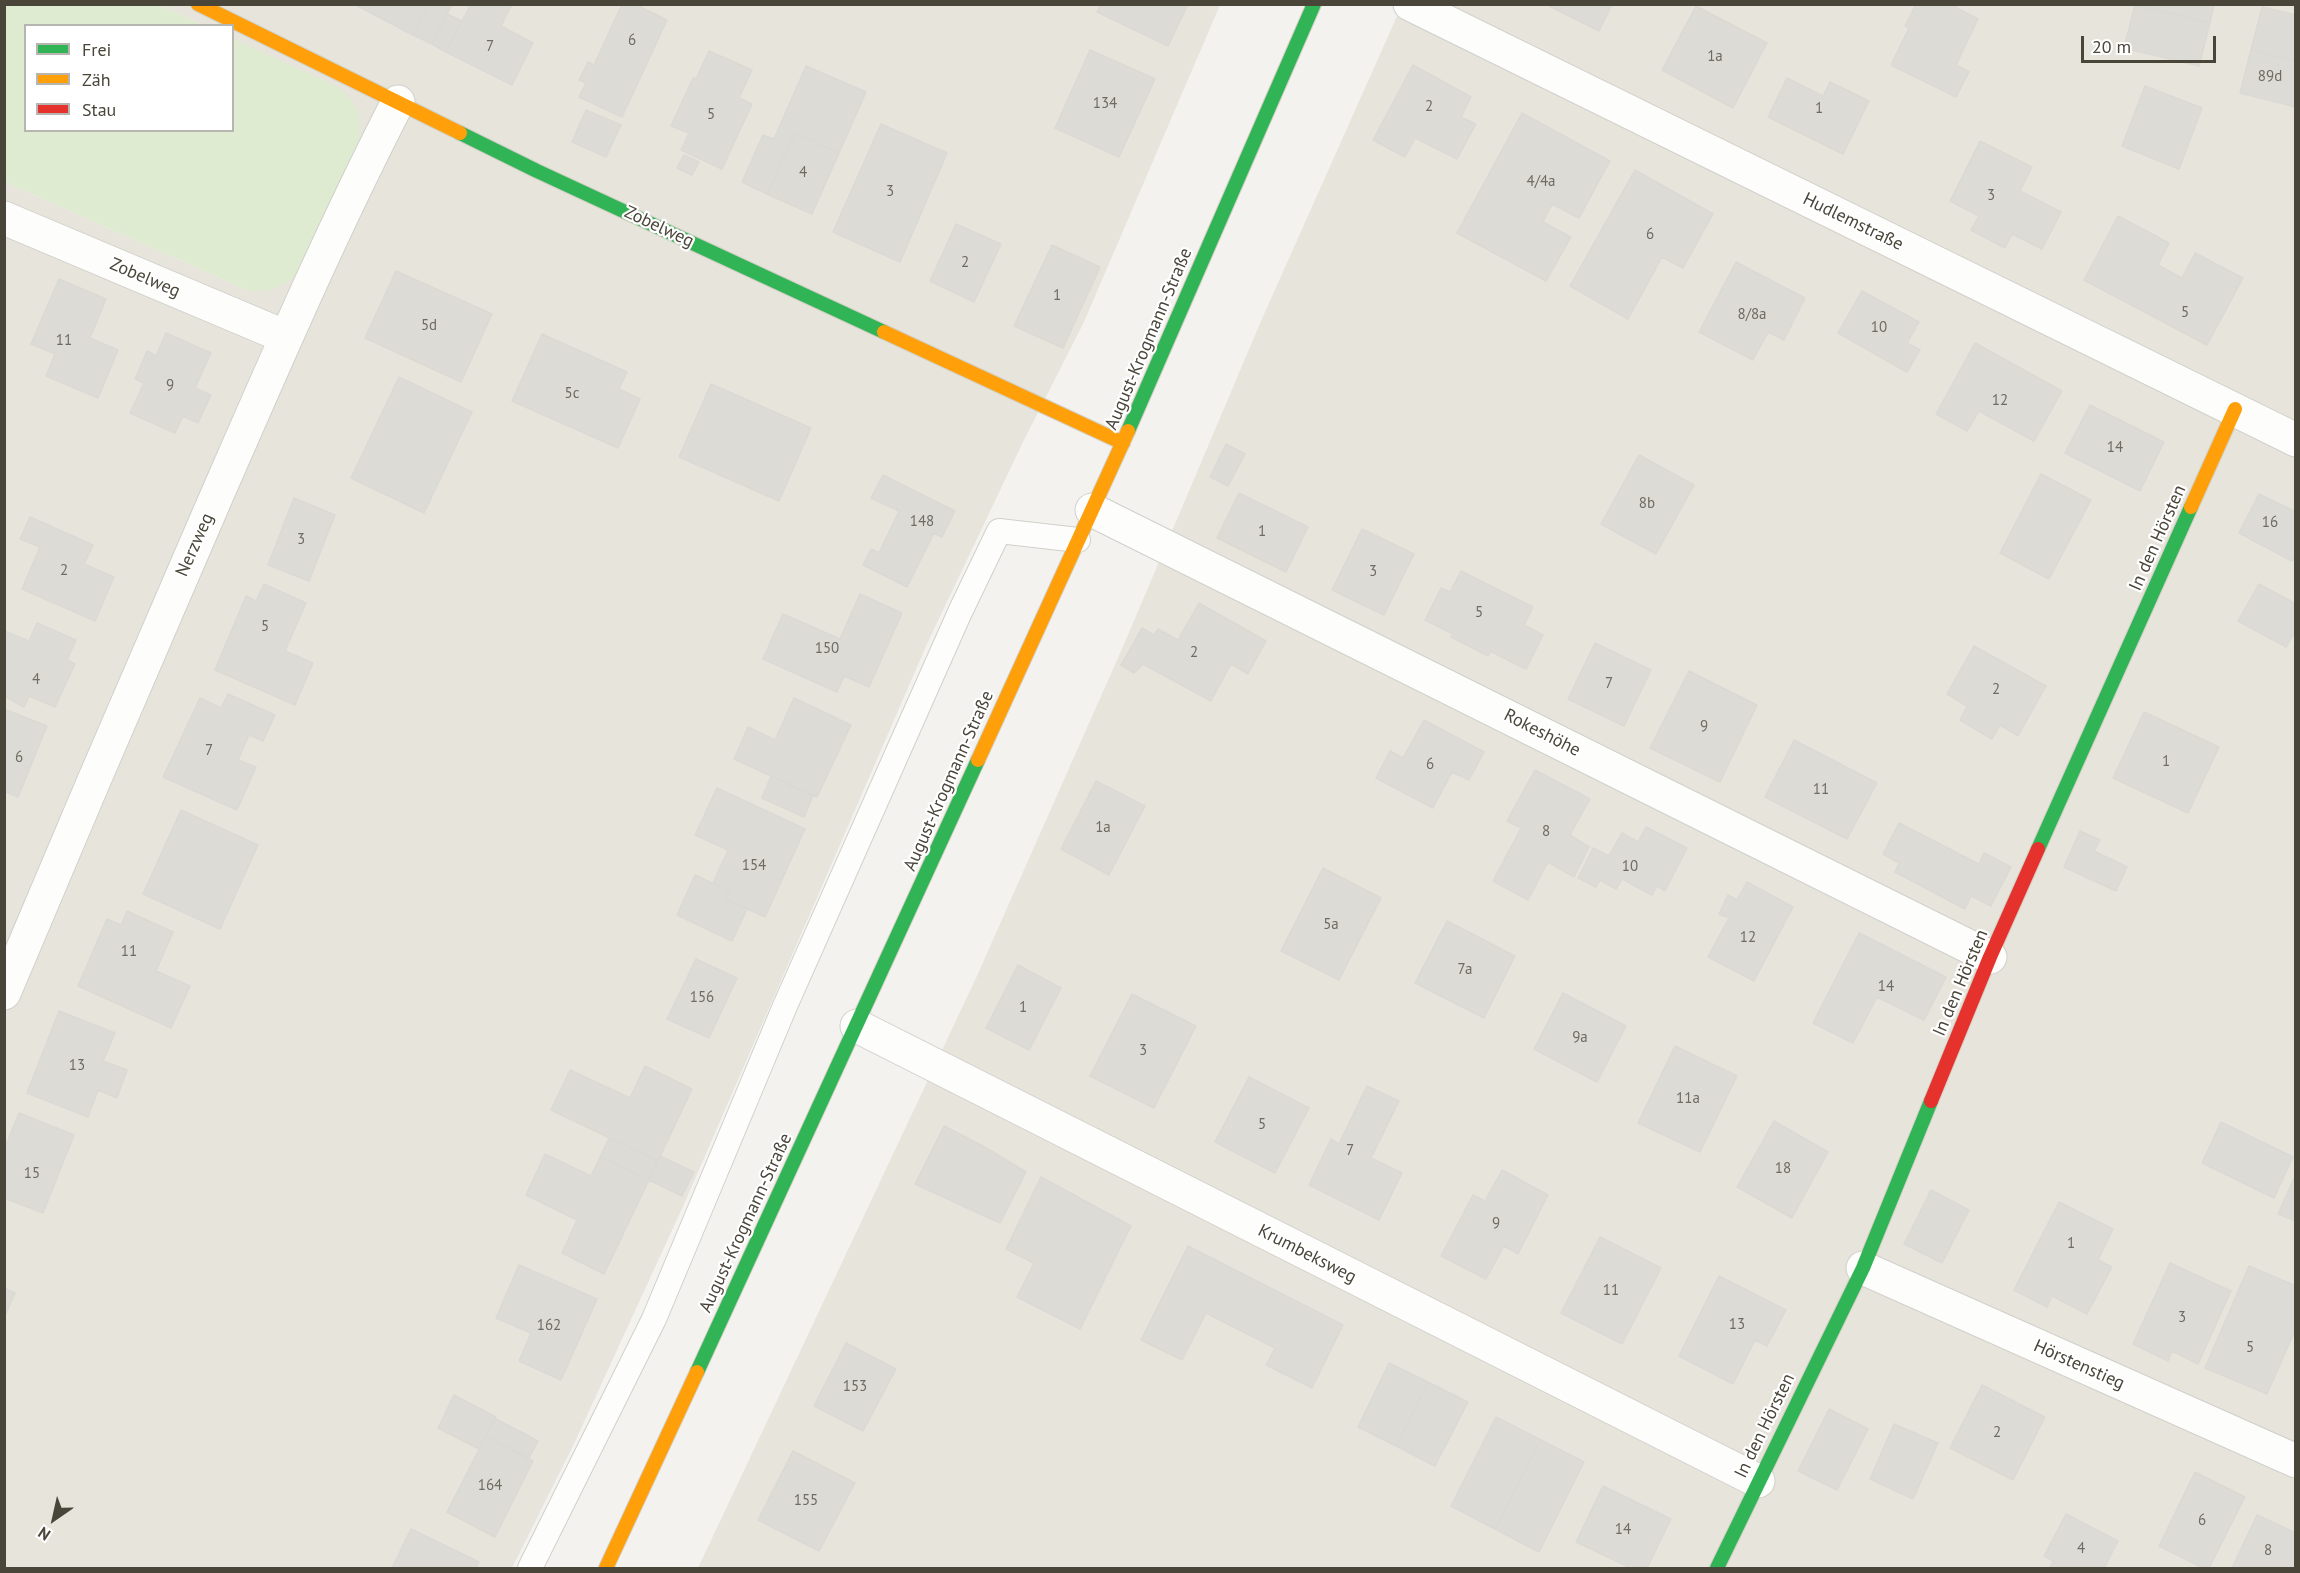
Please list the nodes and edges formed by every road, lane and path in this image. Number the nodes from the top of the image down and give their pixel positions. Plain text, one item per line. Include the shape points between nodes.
1 (198, 4) edge
2 (1314, 4) edge
3 (1410, 4) edge
4 (398, 102) junction
5 (4, 218) edge
6 (286, 336) junction
7 (2235, 409) junction
8 (2295, 440) edge
9 (1123, 443) junction
10 (1092, 510) junction
11 (1078, 540) junction
12 (1990, 957) junction
13 (4, 993) edge
14 (857, 1026) junction
15 (1863, 1268) junction
16 (2295, 1461) edge
17 (1758, 1481) junction
18 (530, 1569) edge
19 (606, 1569) edge
20 (1717, 1569) edge

1 - 4 street, Zobelweg
2 - 9 street, August-Krogmann-Straße
3 - 7 street, Hudlemstraße
4 - 6 street, Nerzweg
4 - 9 street, Zobelweg via 548,176
5 - 6 street, Zobelweg
6 - 13 street, Nerzweg
7 - 8 street, Hudlemstraße
7 - 12 street, In den Hörsten
9 - 10 street, August-Krogmann-Straße
10 - 11 street, August-Krogmann-Straße
10 - 12 street, Rokeshöhe
11 - 14 street, August-Krogmann-Straße
11 - 18 lane via 999,531 785,1006 654,1319
12 - 15 street, In den Hörsten
14 - 17 street, Krumbeksweg
14 - 19 street, August-Krogmann-Straße
15 - 16 street, Hörstenstieg
15 - 17 street, In den Hörsten
17 - 20 street, In den Hörsten

